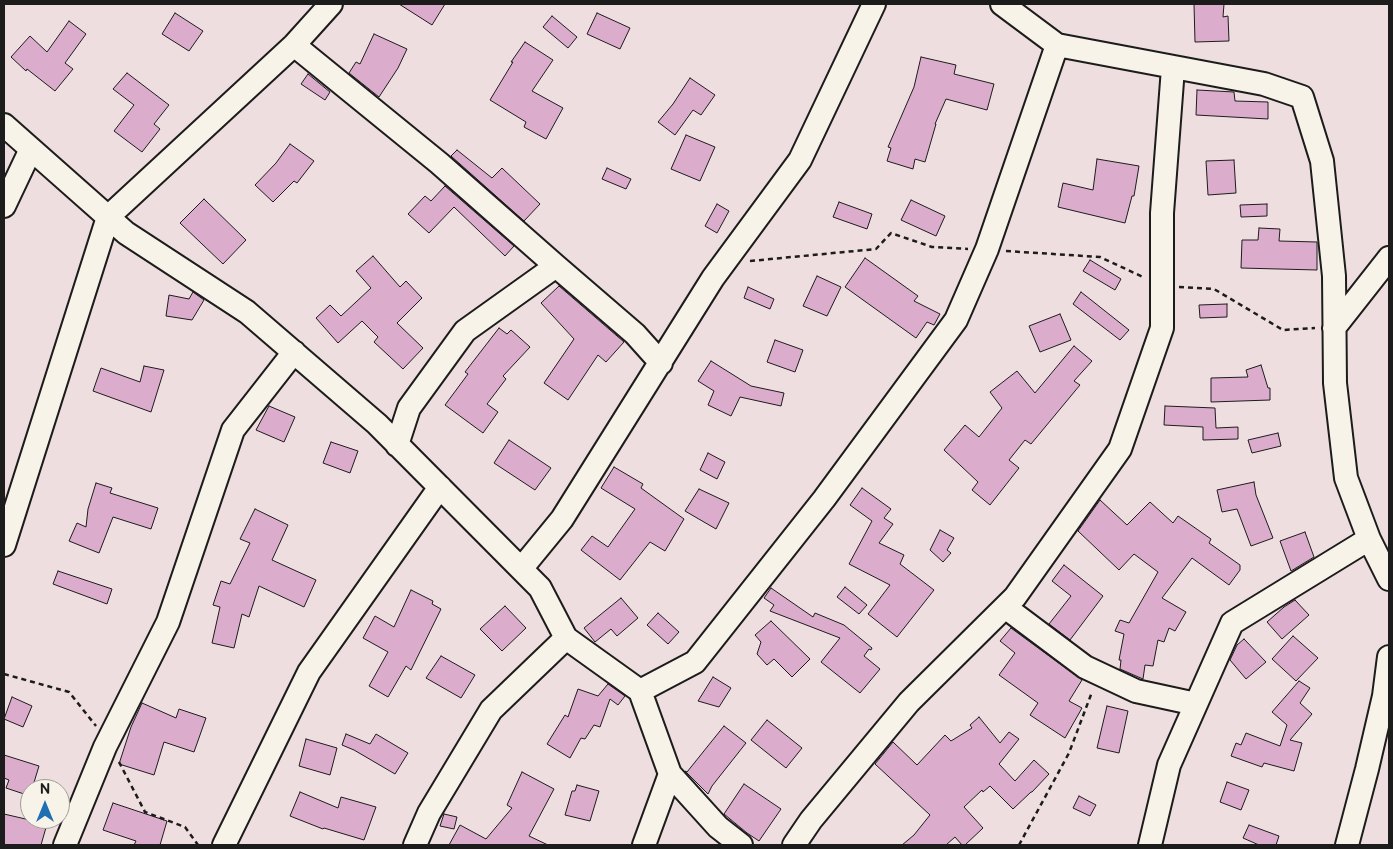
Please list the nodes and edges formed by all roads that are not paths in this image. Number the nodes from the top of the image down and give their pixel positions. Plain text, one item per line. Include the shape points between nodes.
1 (331, 4) edge
2 (874, 4) edge
3 (1002, 4) edge
4 (294, 45) junction
5 (1058, 45) junction
6 (1173, 68) junction
7 (4, 125) edge
8 (31, 149) junction
9 (4, 206) edge
10 (108, 217) junction
11 (1389, 258) edge
12 (556, 266) junction
13 (1334, 328) junction
14 (294, 352) junction
15 (661, 362) junction
16 (397, 445) junction
17 (440, 487) junction
18 (1369, 539) junction
19 (4, 545) edge
20 (520, 569) junction
21 (1389, 579) edge
22 (1005, 607) junction
23 (566, 638) junction
24 (1389, 657) edge
25 (640, 691) junction
26 (1196, 704) junction
27 (670, 774) junction
28 (65, 845) edge
29 (224, 845) edge
30 (415, 845) edge
31 (644, 845) edge
32 (741, 845) edge
33 (794, 845) edge
34 (1150, 845) edge
35 (1347, 845) edge

1 - 4 street
2 - 15 street via 800,160 713,278
3 - 5 street
4 - 10 street
4 - 12 street via 439,163
5 - 6 street
5 - 25 street via 987,249 956,320 824,499 695,662
6 - 13 street via 1264,84 1302,96 1322,161 1334,276
6 - 22 street via 1162,213 1162,328 1120,449
7 - 8 street
8 - 9 street
8 - 10 street
10 - 14 street via 126,233 247,312
10 - 19 street
11 - 13 street
12 - 15 street via 635,334
12 - 16 street via 465,331 409,408
13 - 18 street via 1335,383 1346,478
14 - 16 street
14 - 28 street via 233,430 168,622 106,747
15 - 20 street via 562,519
16 - 17 street
17 - 20 street
17 - 29 street via 309,672
18 - 21 street
18 - 26 street via 1232,623
20 - 23 street via 540,588
22 - 26 street via 1085,667 1136,691
22 - 33 street via 909,702
23 - 25 street
23 - 30 street via 491,710 429,813
24 - 35 street via 1384,696
25 - 27 street
26 - 34 street via 1169,765
27 - 31 street
27 - 32 street via 718,827

